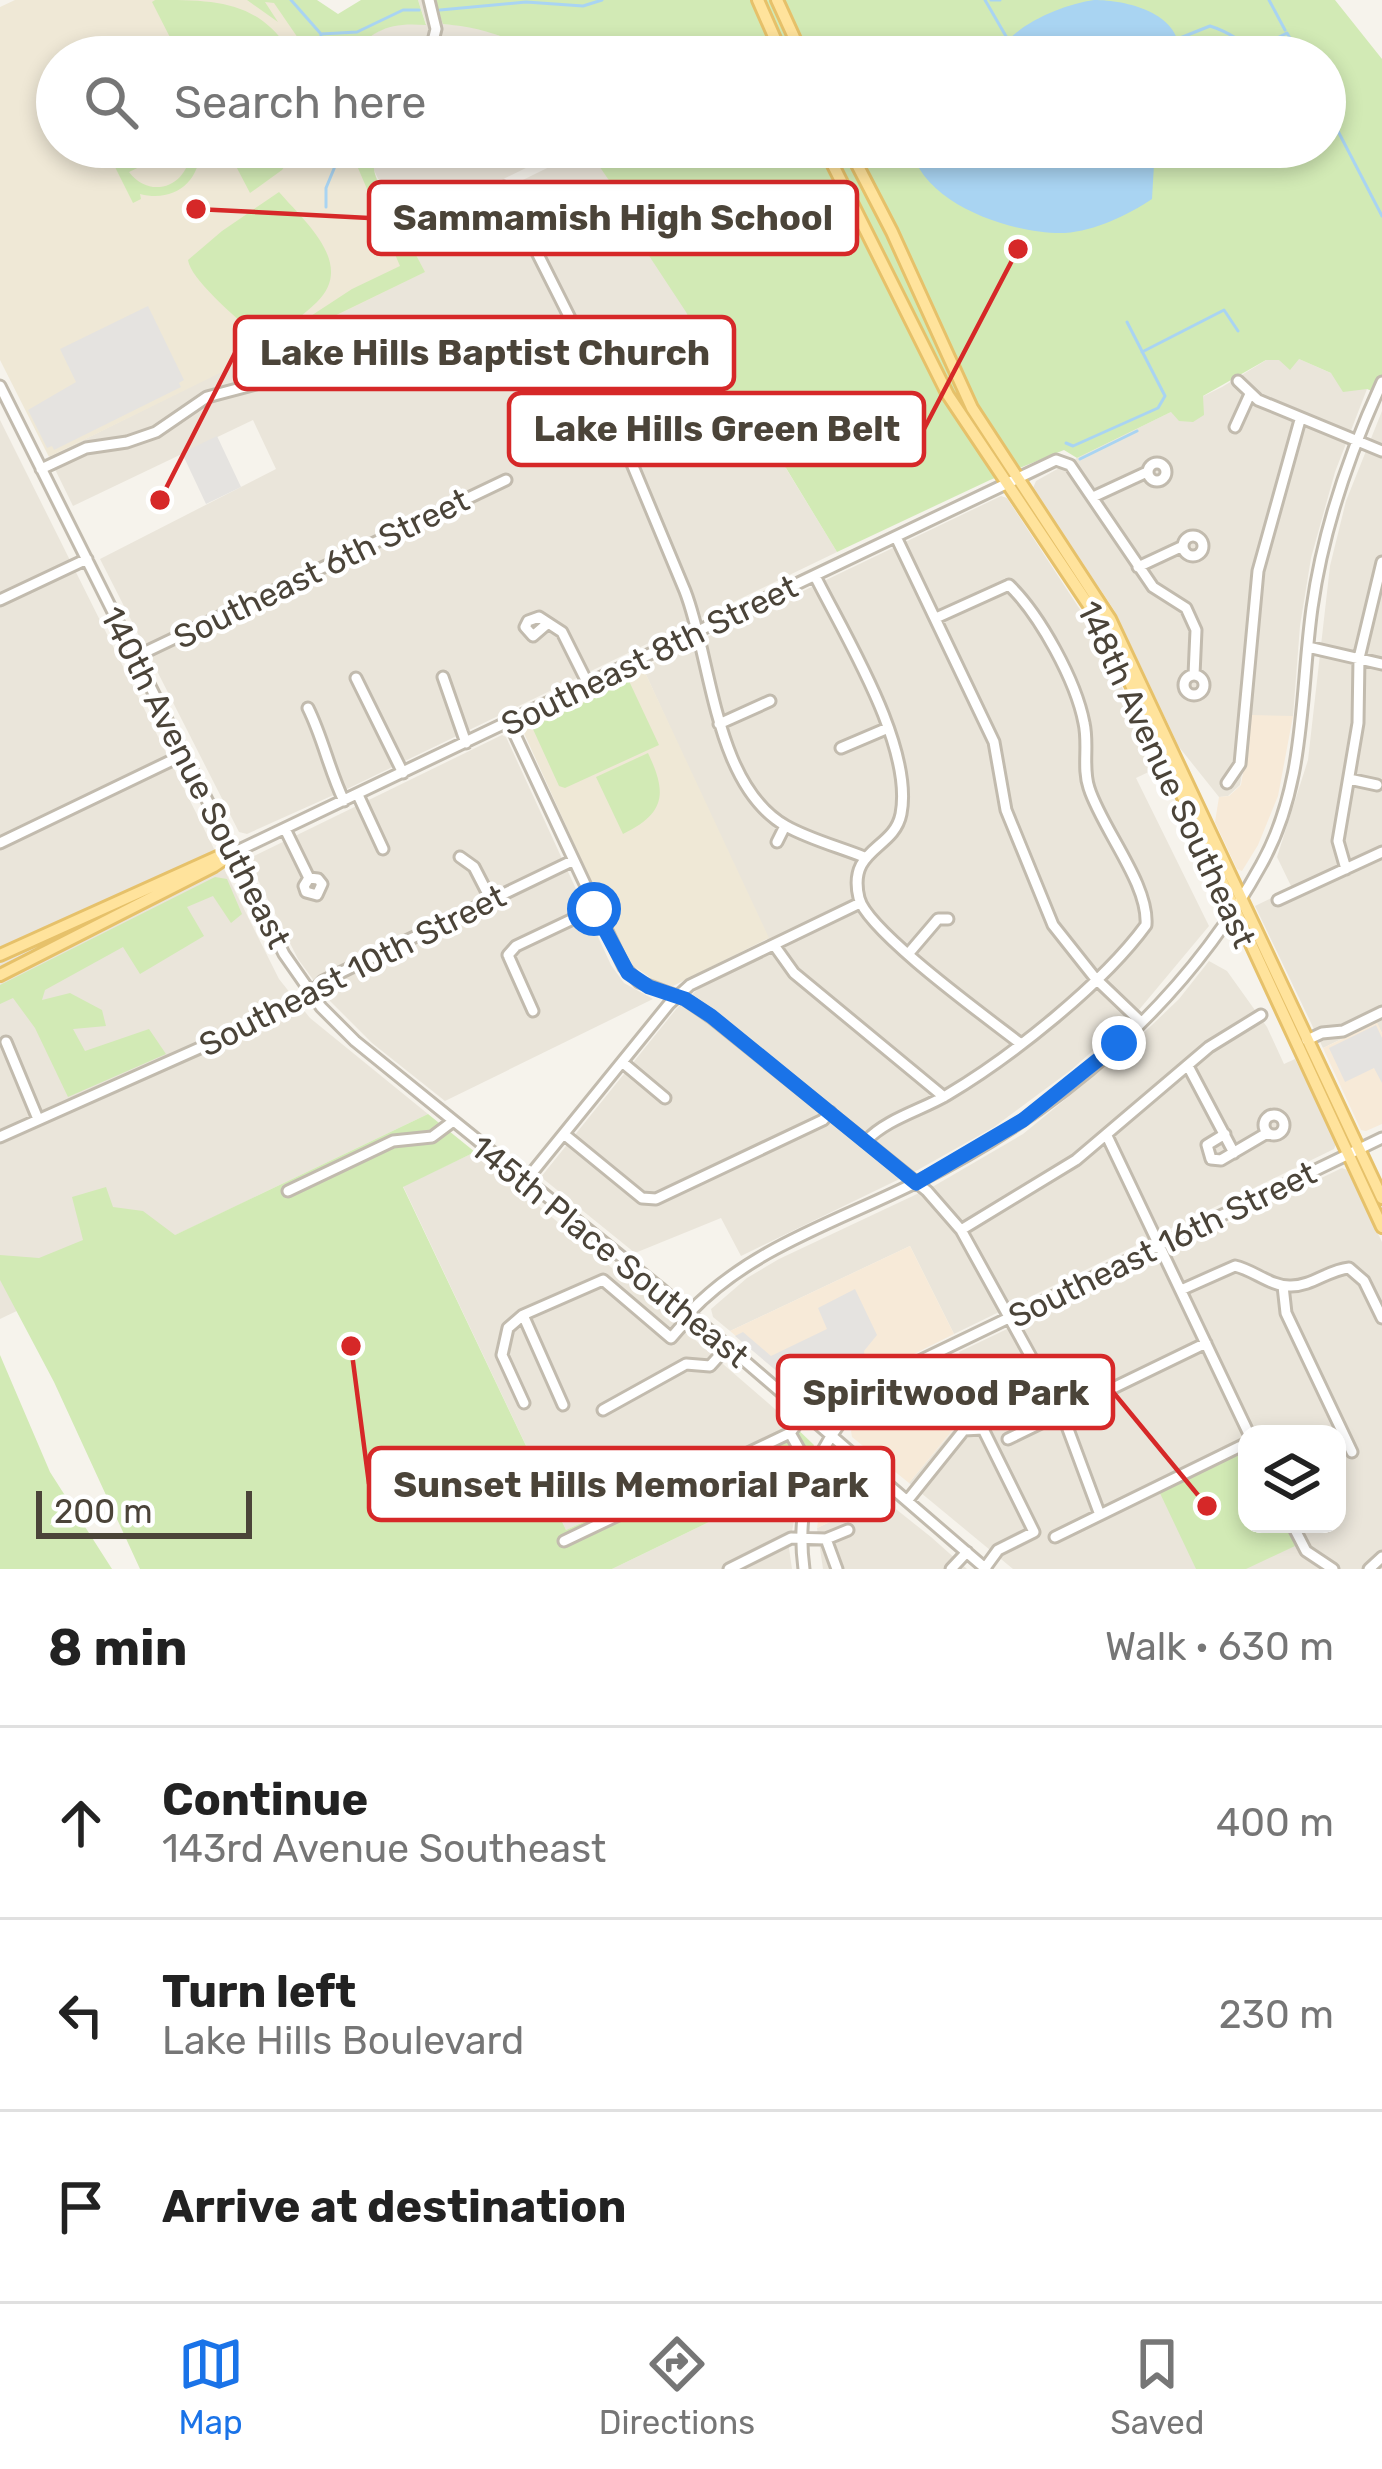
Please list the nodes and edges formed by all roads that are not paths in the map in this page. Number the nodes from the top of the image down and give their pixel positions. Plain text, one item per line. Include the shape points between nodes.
1 (429, 0) edge
2 (758, 0) edge
3 (777, 0) edge
4 (770, 27) junction
5 (790, 27) junction
6 (434, 36) edge
7 (774, 36) edge
8 (794, 36) edge
9 (835, 168) edge
10 (858, 168) edge
11 (504, 187) dead end
12 (891, 278) junction
13 (916, 285) junction
14 (407, 328) dead end
15 (1238, 381) dead end
16 (1382, 382) edge
17 (0, 386) edge
18 (1250, 394) junction
19 (4, 405) edge
20 (1300, 420) junction
21 (1235, 427) dead end
22 (1356, 441) junction
23 (1382, 451) edge
24 (41, 469) junction
25 (1147, 472) dead end
26 (506, 480) dead end
27 (1013, 480) junction
28 (1093, 497) junction
29 (896, 537) junction
30 (1183, 546) dead end
31 (86, 559) junction
32 (1382, 562) edge
33 (1138, 567) junction
34 (815, 576) junction
35 (0, 600) edge
36 (935, 618) junction
37 (548, 623) dead end
38 (700, 631) junction
39 (1308, 647) junction
40 (135, 657) junction
41 (1359, 658) junction
42 (1382, 664) edge
43 (1194, 675) dead end
44 (443, 677) dead end
45 (356, 678) dead end
46 (588, 684) junction
47 (770, 701) dead end
48 (308, 708) dead end
49 (509, 722) junction
50 (719, 724) junction
51 (888, 728) junction
52 (466, 742) junction
53 (841, 748) dead end
54 (184, 754) junction
55 (403, 773) junction
56 (1348, 779) junction
57 (1227, 782) dead end
58 (1377, 785) dead end
59 (358, 795) junction
60 (344, 801) junction
61 (785, 826) junction
62 (898, 827) junction
63 (284, 829) junction
64 (909, 835) dead end
65 (777, 842) dead end
66 (0, 843) edge
67 (383, 849) dead end
68 (1382, 852) edge
69 (233, 853) junction
70 (460, 857) dead end
71 (864, 857) junction
72 (572, 862) junction
73 (1346, 868) junction
74 (309, 878) dead end
75 (1220, 880) junction
76 (1242, 897) junction
77 (491, 900) junction
78 (1278, 900) dead end
79 (860, 904) junction
80 (594, 909) junction
81 (1232, 910) junction
82 (948, 919) dead end
83 (774, 946) junction
84 (909, 953) junction
85 (0, 955) edge
86 (0, 975) edge
87 (1095, 978) junction
88 (1280, 983) junction
89 (310, 993) junction
90 (677, 997) junction
91 (533, 1011) dead end
92 (1382, 1012) edge
93 (1261, 1016) dead end
94 (1141, 1022) junction
95 (1307, 1040) junction
96 (6, 1042) dead end
97 (1021, 1045) junction
98 (622, 1062) junction
99 (1188, 1066) junction
100 (665, 1097) dead end
101 (944, 1097) junction
102 (830, 1112) junction
103 (38, 1119) junction
104 (452, 1122) junction
105 (1267, 1132) dead end
106 (1226, 1134) junction
107 (566, 1135) junction
108 (1107, 1136) junction
109 (0, 1137) edge
110 (1382, 1138) edge
111 (866, 1141) junction
112 (1353, 1151) junction
113 (1234, 1153) junction
114 (527, 1180) junction
115 (916, 1183) junction
116 (288, 1191) dead end
117 (1382, 1198) edge
118 (1382, 1227) edge
119 (961, 1229) junction
120 (1160, 1245) junction
121 (1283, 1286) junction
122 (1181, 1290) junction
123 (690, 1314) junction
124 (523, 1315) junction
125 (1382, 1318) edge
126 (1007, 1319) junction
127 (671, 1338) junction
128 (1206, 1343) junction
129 (728, 1346) junction
130 (681, 1366) junction
131 (524, 1403) dead end
132 (563, 1406) dead end
133 (603, 1410) dead end
134 (1062, 1413) junction
135 (803, 1414) junction
136 (1245, 1425) edge
137 (790, 1433) junction
138 (830, 1437) junction
139 (1008, 1438) dead end
140 (1238, 1447) edge
141 (1352, 1452) dead end
142 (816, 1467) junction
143 (907, 1501) junction
144 (1100, 1515) junction
145 (848, 1530) dead end
146 (1296, 1533) edge
147 (1055, 1537) dead end
148 (826, 1539) junction
149 (802, 1540) junction
150 (564, 1541) dead end
151 (967, 1552) junction
152 (1382, 1557) edge
153 (729, 1569) edge
154 (804, 1569) edge
155 (837, 1569) edge
156 (952, 1569) edge
157 (985, 1569) edge
158 (1333, 1569) edge
159 (1369, 1569) edge

1 - 6 street
2 - 4 main road
3 - 5 main road
4 - 5 main road via 782,36
4 - 7 main road
5 - 8 main road
9 - 12 main road, 148th Avenue Southeast
10 - 13 main road, 148th Avenue Southeast
11 - 38 street via 577,332
12 - 13 main road via 902,271
12 - 27 main road, 148th Avenue Southeast via 948,395
13 - 27 main road, 148th Avenue Southeast
14 - 24 street via 320,367 207,397 140,439 86,448
15 - 18 street
16 - 22 street
17 - 19 street, 140th Avenue Southeast
18 - 20 street
18 - 21 street
19 - 24 street, 140th Avenue Southeast
20 - 22 street
20 - 57 street via 1258,571 1240,764
22 - 23 street
22 - 39 street via 1319,566
24 - 31 street, 140th Avenue Southeast
25 - 28 street
26 - 40 street, Southeast 6th Street
27 - 28 street, Southeast 8th Street via 1064,461
27 - 29 street, Southeast 8th Street
27 - 75 main road, 148th Avenue Southeast via 1106,632
27 - 76 main road, 148th Avenue Southeast via 1102,602
28 - 33 street
29 - 34 street, Southeast 8th Street
29 - 36 street
30 - 33 street
31 - 35 street
31 - 40 street, 140th Avenue Southeast
32 - 41 street
33 - 43 street via 1186,608 1196,630
34 - 38 street, Southeast 8th Street
34 - 51 street
36 - 87 street via 998,753 1006,810 1036,888 1053,925
36 - 87 street via 1010,582 1074,691 1092,746 1088,786 1147,919
37 - 46 street via 562,632
38 - 46 street, Southeast 8th Street
38 - 50 street
39 - 41 street
39 - 76 street via 1294,777 1264,862
40 - 54 street, 140th Avenue Southeast
41 - 42 street
41 - 56 street
44 - 52 street
45 - 55 street
46 - 49 street, Southeast 8th Street
47 - 50 street
48 - 60 street
49 - 52 street, Southeast 8th Street
49 - 72 street
50 - 61 street via 751,793
51 - 53 street
51 - 62 street via 901,770
52 - 55 street, Southeast 8th Street
54 - 66 street
54 - 69 street, 140th Avenue Southeast
55 - 59 street, Southeast 8th Street
56 - 58 street
56 - 73 street via 1338,841
59 - 60 street, Southeast 8th Street
59 - 67 street
60 - 63 street, Southeast 8th Street
61 - 65 street
61 - 71 street
62 - 64 street
62 - 71 street
63 - 69 street, Southeast 8th Street
63 - 74 street
68 - 73 street
69 - 85 main road
69 - 86 main road
69 - 89 street, 140th Avenue Southeast
70 - 77 street
71 - 79 street
72 - 77 street, Southeast 10th Street
72 - 80 street
73 - 78 street
75 - 76 main road
75 - 81 main road, 148th Avenue Southeast
76 - 81 street
76 - 88 main road, 148th Avenue Southeast
77 - 89 street, Southeast 10th Street
79 - 83 street
79 - 84 street
80 - 90 street via 628,973
80 - 91 street via 504,954
81 - 88 main road
81 - 94 street
81 - 112 main road, 148th Avenue Southeast
82 - 84 street
83 - 90 street
83 - 101 street via 794,973
84 - 97 street
87 - 94 street
87 - 97 street
88 - 95 main road, 148th Avenue Southeast
89 - 103 street, Southeast 10th Street
89 - 104 street, 140th Avenue Southeast via 358,1045
90 - 98 street
90 - 102 street
92 - 95 street
93 - 99 street
94 - 115 street via 1023,1120
95 - 112 main road, 148th Avenue Southeast
96 - 103 street
97 - 101 street
98 - 100 street
98 - 107 street
99 - 106 street
99 - 108 street
101 - 111 street
102 - 107 street via 649,1199
102 - 111 street
103 - 109 street, Southeast 10th Street
104 - 114 street, 145th Place Southeast
104 - 116 street via 432,1137 393,1141
105 - 113 street
106 - 113 street
106 - 113 street via 1209,1142 1206,1154 1217,1161
107 - 114 street
108 - 119 street
108 - 120 street
110 - 112 street, Southeast 16th Street
111 - 115 street
112 - 117 main road, 148th Avenue Southeast
112 - 118 main road, 148th Avenue Southeast
112 - 120 street, Southeast 16th Street
114 - 123 street, 145th Place Southeast
115 - 119 street
115 - 123 street via 746,1264
119 - 126 street
120 - 122 street
120 - 126 street, Southeast 16th Street
121 - 122 street via 1234,1266
121 - 125 street via 1354,1270
121 - 141 street via 1286,1313
122 - 128 street
123 - 127 street
123 - 129 street, 145th Place Southeast
124 - 127 street via 602,1280
124 - 131 street via 508,1328 502,1355
124 - 132 street
126 - 134 street
126 - 138 street, Southeast 16th Street via 877,1385
127 - 130 street
128 - 134 street
128 - 136 street
129 - 130 street via 710,1366
129 - 135 street, 145th Place Southeast
130 - 133 street
134 - 139 street
134 - 144 street
135 - 137 street
135 - 138 street, 145th Place Southeast
137 - 142 street
137 - 150 street
138 - 142 street, Southeast 16th Street
138 - 143 street, 145th Place Southeast
140 - 144 street
142 - 149 street, Southeast 16th Street
143 - 151 street, 145th Place Southeast
143 - 157 street via 964,1430 982,1429 1034,1532 998,1550
144 - 147 street
145 - 148 street
146 - 158 street via 1308,1559
148 - 149 street
148 - 155 street
149 - 153 street
149 - 154 street, Southeast 16th Street
151 - 156 street
151 - 157 street, 145th Place Southeast
152 - 159 street

